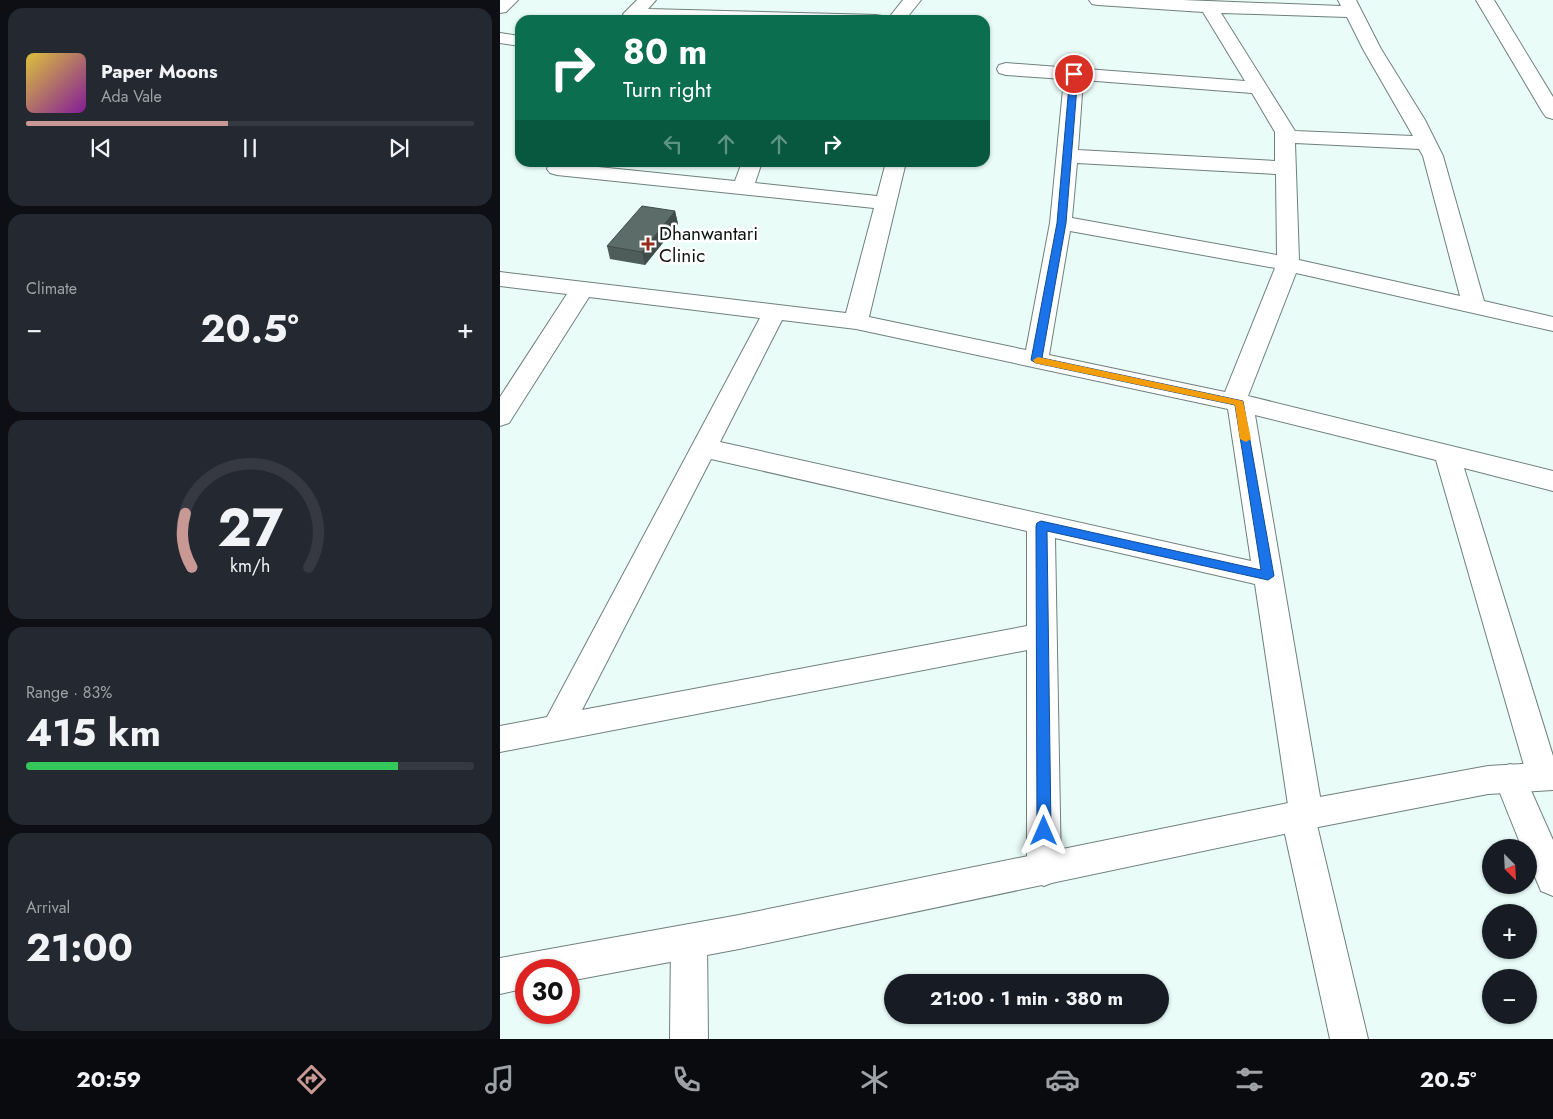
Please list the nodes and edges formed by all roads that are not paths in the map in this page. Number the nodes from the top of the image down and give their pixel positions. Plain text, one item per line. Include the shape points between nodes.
1 (509, 0) edge
2 (647, 0) edge
3 (912, 0) edge
4 (1098, 0) edge
5 (1485, 0) edge
6 (1350, 6) edge
7 (1210, 7) junction
8 (500, 8) edge
9 (633, 15) edge
10 (900, 15) edge
11 (500, 38) edge
12 (515, 40) edge
13 (1006, 69) dead end
14 (1074, 74) junction
15 (1258, 88) junction
16 (1553, 113) edge
17 (1285, 137) junction
18 (1426, 143) junction
19 (1067, 156) junction
20 (558, 167) edge
21 (750, 167) edge
22 (895, 167) edge
23 (1286, 168) junction
24 (743, 188) junction
25 (886, 203) junction
26 (1062, 223) junction
27 (1288, 264) junction
28 (500, 279) edge
29 (582, 289) junction
30 (1474, 306) junction
31 (775, 312) junction
32 (856, 322) junction
33 (1553, 324) edge
34 (1036, 360) junction
35 (1236, 402) junction
36 (500, 417) edge
37 (704, 448) junction
38 (1447, 454) junction
39 (1553, 481) edge
40 (1041, 526) junction
41 (1268, 576) junction
42 (1043, 635) junction
43 (557, 728) junction
44 (500, 739) edge
45 (1548, 776) edge
46 (1510, 778) junction
47 (1302, 815) junction
48 (1044, 870) junction
49 (1553, 880) edge
50 (689, 942) junction
51 (580, 962) edge
52 (515, 974) edge
53 (500, 976) edge
54 (689, 1039) edge
55 (1349, 1039) edge

1 - 8 street
2 - 9 street
3 - 10 street
4 - 7 street
5 - 16 street
6 - 7 street
6 - 18 street
7 - 15 street
11 - 12 street
13 - 14 street
14 - 15 street
14 - 19 street
15 - 17 street
17 - 18 street
17 - 23 street
18 - 30 street via 1443,189
19 - 23 street
19 - 26 street
20 - 24 street
21 - 24 street
22 - 25 street
23 - 27 street
24 - 25 street
25 - 32 street
26 - 27 street
26 - 34 street
27 - 30 street
27 - 35 street
28 - 29 street
29 - 31 street
29 - 36 street
30 - 33 street
31 - 32 street
31 - 37 street
32 - 34 street
34 - 35 street
35 - 38 street
35 - 41 street
37 - 40 street
37 - 43 street
38 - 39 street
38 - 45 street
40 - 41 street
40 - 42 street
41 - 47 street
42 - 43 street
42 - 48 street
43 - 44 street
45 - 46 street
46 - 47 street
46 - 49 street
47 - 48 street
47 - 55 street
48 - 50 street
50 - 51 street
50 - 54 street
52 - 53 street

